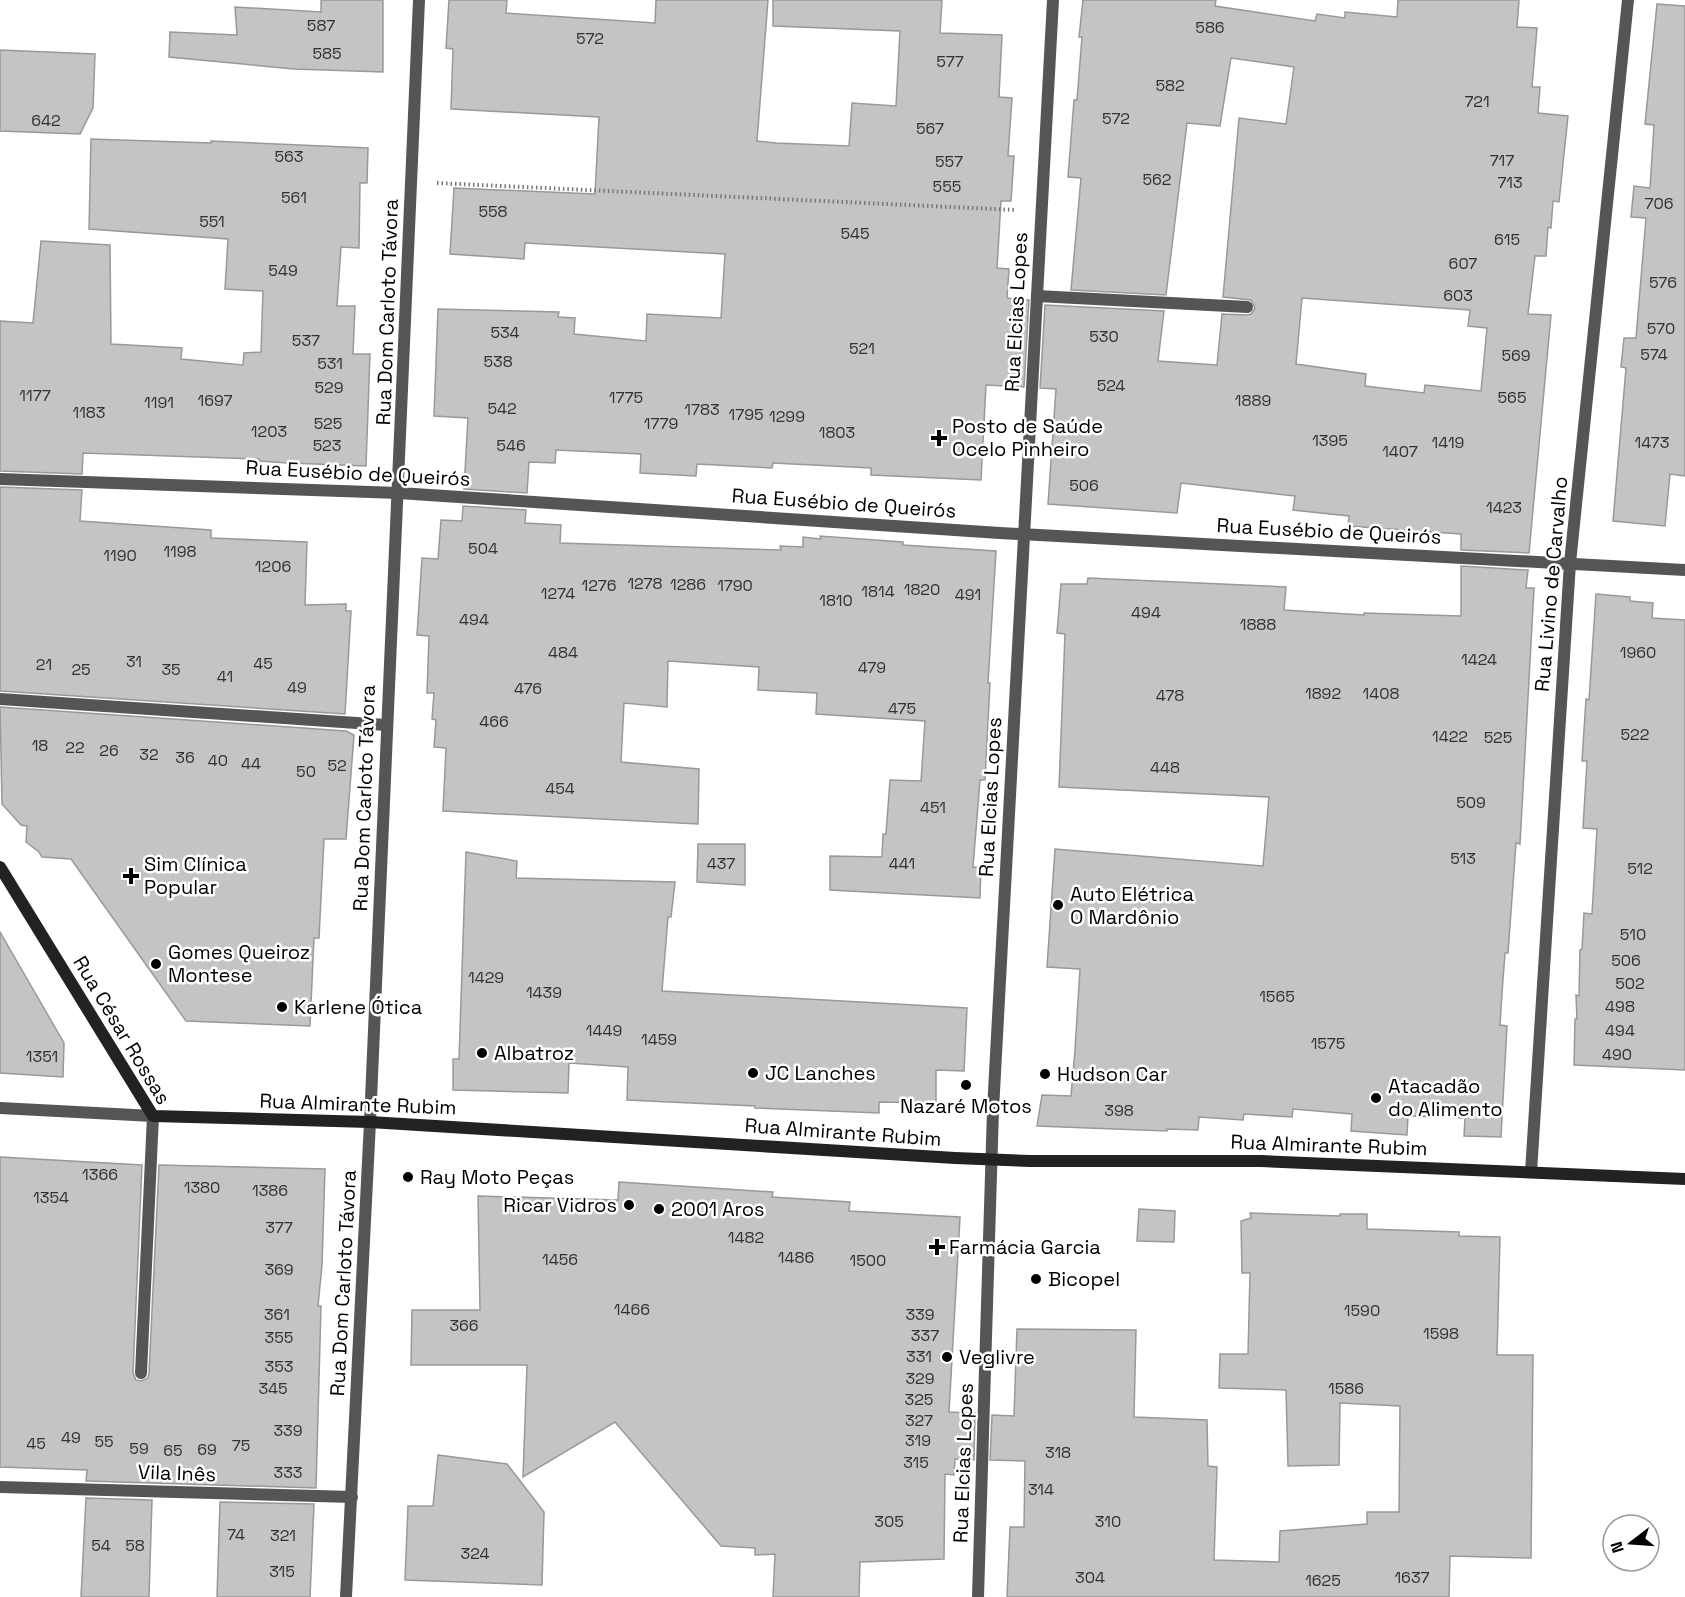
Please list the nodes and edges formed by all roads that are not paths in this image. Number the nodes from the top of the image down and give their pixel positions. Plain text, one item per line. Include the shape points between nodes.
1 (419, 0) edge
2 (1053, 0) edge
3 (1628, 0) edge
4 (1037, 296) junction
5 (1247, 308) dead end
6 (0, 479) edge
7 (399, 493) junction
8 (1024, 534) junction
9 (1570, 562) junction
10 (1685, 570) edge
11 (0, 699) edge
12 (386, 725) junction
13 (0, 867) edge
14 (0, 1108) edge
15 (153, 1116) junction
16 (370, 1122) junction
17 (992, 1160) junction
18 (1531, 1172) junction
19 (1685, 1179) edge
20 (141, 1373) dead end
21 (0, 1487) edge
22 (352, 1497) junction
23 (346, 1597) edge
24 (978, 1597) edge

1 - 7 street, Rua Dom Carloto Távora
2 - 4 street, Rua Elcias Lopes
3 - 9 street, Rua Livino de Carvalho
4 - 5 street
4 - 8 street, Rua Elcias Lopes
6 - 7 street, Rua Eusébio de Queirós
7 - 8 street, Rua Eusébio de Queirós
7 - 12 street, Rua Dom Carloto Távora
8 - 9 street, Rua Eusébio de Queirós
8 - 17 street, Rua Elcias Lopes
9 - 10 street, Rua Eusébio de Queirós
9 - 18 street, Rua Livino de Carvalho
11 - 12 street
12 - 16 street, Rua Dom Carloto Távora
13 - 15 main road, Rua César Rossas
14 - 15 street, Rua Almirante Rubim
15 - 16 main road, Rua Almirante Rubim
15 - 20 street, Rua César Rossas
16 - 17 main road, Rua Almirante Rubim
16 - 22 street, Rua Dom Carloto Távora
17 - 18 main road, Rua Almirante Rubim via 1261,1161
17 - 24 street, Rua Elcias Lopes
18 - 19 main road, Rua Almirante Rubim
21 - 22 street, Vila Inês
22 - 23 street, Rua Dom Carloto Távora

